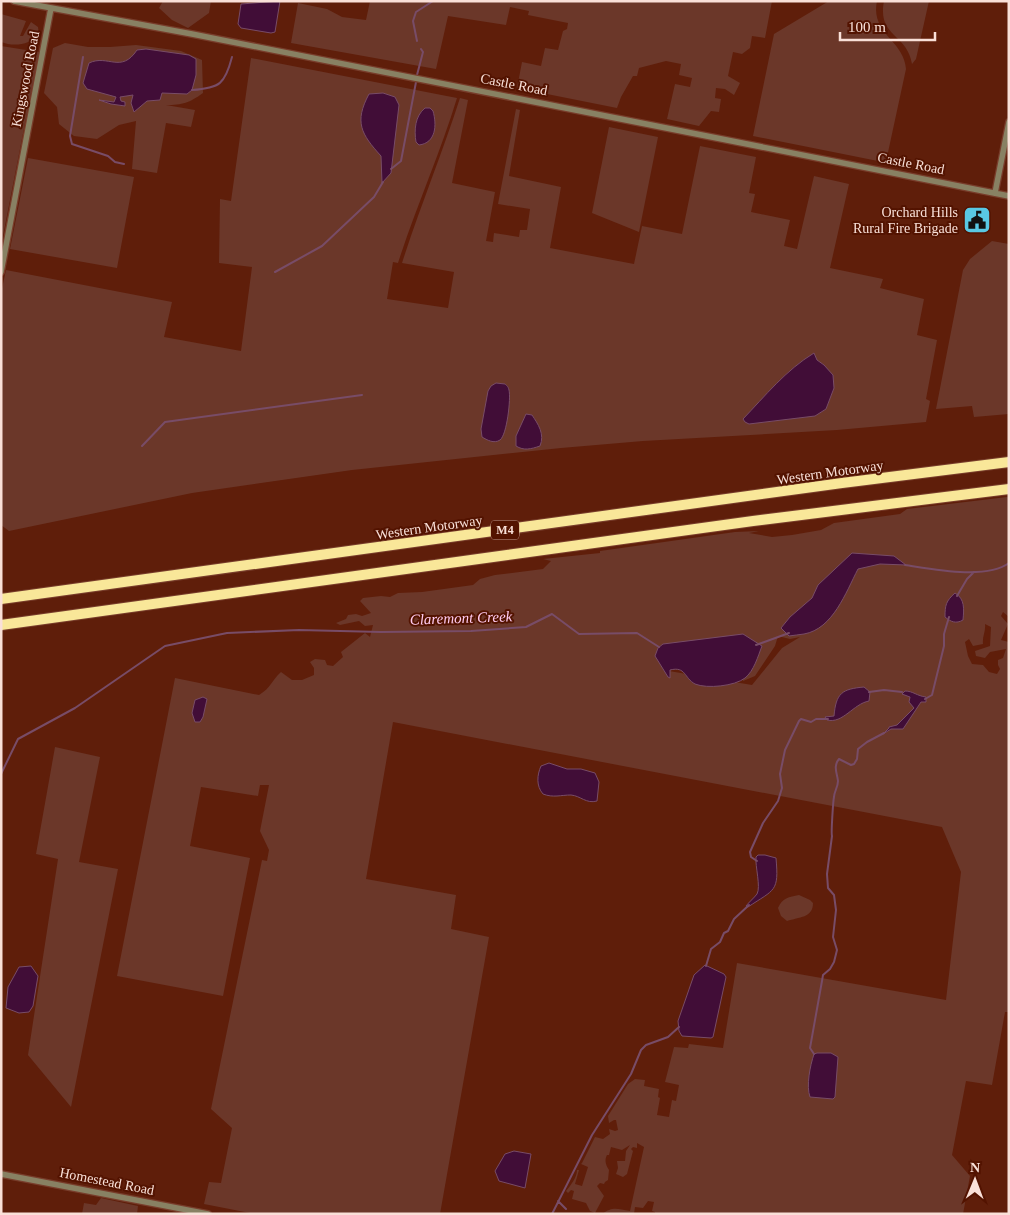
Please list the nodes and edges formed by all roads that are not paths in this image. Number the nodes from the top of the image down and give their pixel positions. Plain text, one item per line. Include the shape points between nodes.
1 (14, 1) edge
2 (28, 2) edge
3 (51, 8) junction
4 (1009, 122) edge
5 (995, 193) junction
6 (1009, 196) edge
7 (1, 272) edge
8 (1009, 462) edge
9 (1009, 489) edge
10 (1, 599) edge
11 (1, 625) edge
12 (1, 1174) edge
13 (208, 1214) edge

1 - 2 street, Castle Road
2 - 3 street, Castle Road
3 - 5 street, Castle Road
3 - 7 street, Kingswood Road
4 - 5 street
5 - 6 street, Castle Road
8 - 10 highway, Western Motorway / M4
9 - 11 highway, M4
12 - 13 street, Homestead Road

